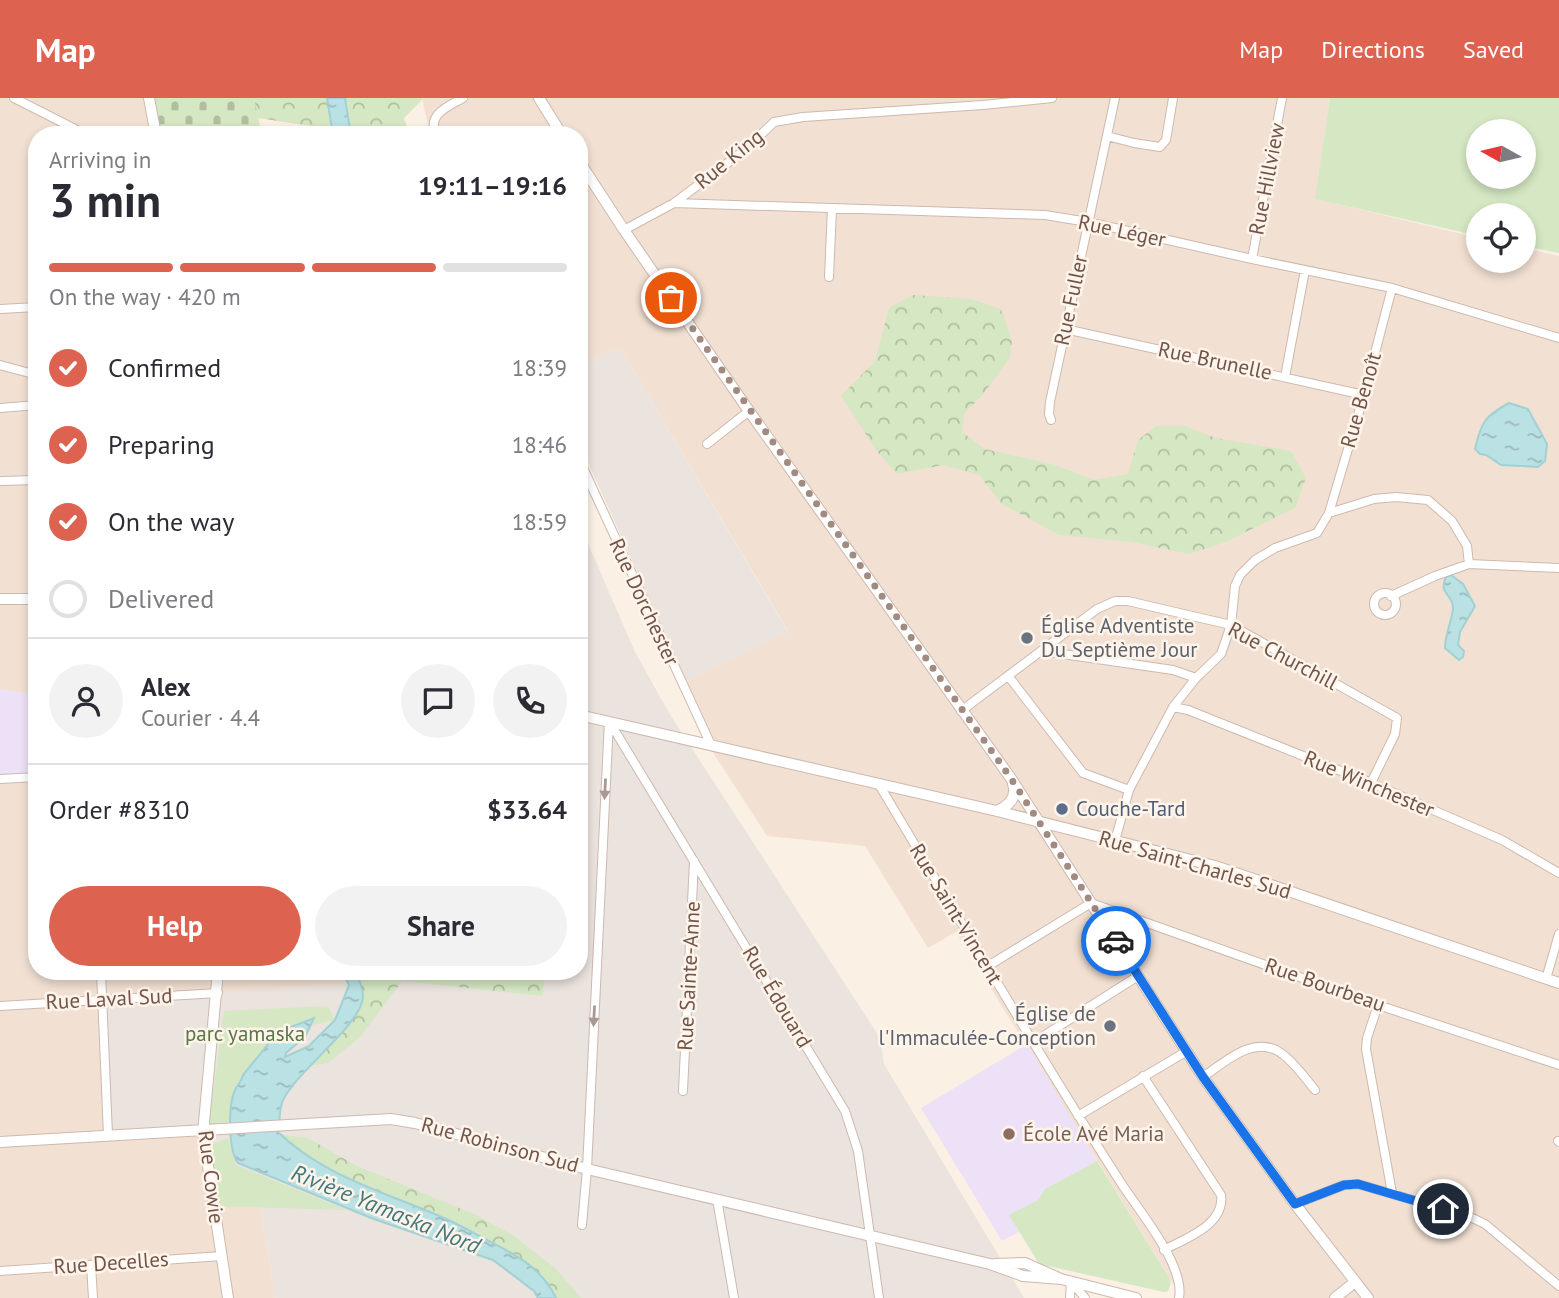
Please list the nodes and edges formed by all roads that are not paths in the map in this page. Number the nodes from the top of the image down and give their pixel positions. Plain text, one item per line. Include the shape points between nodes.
1 (15, 98) edge
2 (149, 98) edge
3 (463, 98) edge
4 (539, 98) edge
5 (1052, 98) edge
6 (1115, 98) edge
7 (1173, 98) edge
8 (1282, 98) edge
9 (69, 126) edge
10 (154, 126) edge
11 (434, 126) edge
12 (556, 126) edge
13 (1107, 136) junction
14 (588, 175) edge
15 (674, 203) junction
16 (832, 208) junction
17 (1088, 222) junction
18 (624, 230) junction
19 (1252, 259) junction
20 (1305, 270) junction
21 (828, 277) dead end
22 (1392, 288) junction
23 (28, 307) edge
24 (0, 309) edge
25 (1065, 329) junction
26 (1559, 338) edge
27 (0, 365) edge
28 (28, 372) edge
29 (1285, 377) junction
30 (1364, 395) junction
31 (28, 406) edge
32 (0, 408) edge
33 (749, 411) junction
34 (1051, 420) dead end
35 (707, 444) dead end
36 (588, 478) edge
37 (28, 480) edge
38 (0, 481) edge
39 (1329, 513) junction
40 (1469, 564) junction
41 (1559, 568) edge
42 (1391, 596) dead end
43 (0, 599) edge
44 (28, 599) edge
45 (1231, 625) junction
46 (1042, 651) junction
47 (1009, 677) junction
48 (1196, 678) junction
49 (1173, 707) junction
50 (961, 711) junction
51 (588, 717) edge
52 (609, 721) junction
53 (711, 745) junction
54 (28, 777) edge
55 (1010, 777) junction
56 (0, 779) edge
57 (877, 783) junction
58 (1371, 783) junction
59 (1129, 790) junction
60 (996, 811) junction
61 (1040, 823) junction
62 (1115, 842) junction
63 (694, 861) junction
64 (1559, 873) edge
65 (1091, 902) junction
66 (1559, 933) edge
67 (988, 966) junction
68 (1138, 976) junction
69 (1546, 979) junction
70 (101, 980) edge
71 (218, 980) edge
72 (1559, 983) edge
73 (218, 993) junction
74 (102, 1000) junction
75 (1378, 1005) junction
76 (0, 1006) edge
77 (1034, 1042) junction
78 (1186, 1051) junction
79 (1559, 1065) edge
80 (1143, 1076) junction
81 (1203, 1077) junction
82 (1315, 1090) dead end
83 (683, 1091) dead end
84 (1078, 1116) junction
85 (207, 1129) junction
86 (108, 1135) junction
87 (0, 1142) edge
88 (587, 1168) junction
89 (1392, 1193) junction
90 (717, 1199) junction
91 (1295, 1204) junction
92 (582, 1225) dead end
93 (869, 1235) junction
94 (1164, 1250) junction
95 (222, 1256) junction
96 (91, 1265) junction
97 (0, 1271) edge
98 (1066, 1280) junction
99 (1355, 1282) junction
100 (1559, 1286) edge
101 (93, 1298) edge
102 (228, 1298) edge
103 (734, 1298) edge
104 (879, 1298) edge
105 (1070, 1298) edge
106 (1085, 1298) edge
107 (1136, 1298) edge
108 (1179, 1298) edge
109 (1335, 1298) edge
110 (1368, 1298) edge

1 - 9 street
2 - 10 street
3 - 11 street via 437,113
4 - 12 street
5 - 15 street, Rue King via 774,122 745,150
6 - 13 street, Rue Fuller
7 - 13 street via 1166,140 1160,147
8 - 19 street, Rue Hillview
13 - 17 street, Rue Fuller
14 - 18 street
15 - 16 street, Rue Léger
15 - 18 street, Rue King
16 - 17 street, Rue Léger via 1045,215
16 - 21 street
17 - 19 street, Rue Léger
17 - 25 street, Rue Fuller
18 - 33 street
19 - 20 street, Rue Léger
20 - 22 street, Rue Léger
20 - 29 street
22 - 26 street, Rue Léger
22 - 30 street, Rue Benoît
23 - 24 street
25 - 29 street, Rue Brunelle
25 - 34 street, Rue Fuller via 1050,402
27 - 28 street
29 - 30 street, Rue Brunelle
30 - 39 street, Rue Benoît
31 - 32 street
33 - 35 street
33 - 50 street
36 - 53 street, Rue Dorchester
37 - 38 street
39 - 40 street via 1374,499 1428,500 1452,521 1467,546
39 - 45 street via 1317,533 1275,548 1240,575
40 - 41 street
40 - 42 street
43 - 44 street
45 - 46 street, Rue Churchill via 1115,601 1097,609
45 - 48 street via 1221,654
45 - 58 street, Rue Churchill via 1397,718 1395,734
46 - 47 street, Rue Churchill
46 - 48 street via 1173,670
47 - 50 street, Rue Churchill
47 - 59 street via 1083,773
48 - 49 street
49 - 58 street, Rue Winchester
49 - 59 street
50 - 55 street
51 - 52 street, Rue Saint-Charles Sud
52 - 53 street, Rue Saint-Charles Sud
52 - 63 street, Rue Édouard
52 -> 88 street
53 - 57 street, Rue Saint-Charles Sud
54 - 56 street
55 - 60 street via 1014,799
55 - 61 street
57 - 60 street, Rue Saint-Charles Sud
57 - 67 street, Rue Saint-Vincent
58 - 64 street, Rue Winchester via 1502,840
59 - 62 street
60 - 61 street, Rue Saint-Charles Sud
61 - 62 street, Rue Saint-Charles Sud
61 - 65 street
62 - 69 street, Rue Saint-Charles Sud via 1215,866
63 - 83 street, Rue Sainte-Anne
63 - 93 street, Rue Édouard via 845,1111 858,1151
65 - 67 street
65 - 68 street
65 - 75 street, Rue Bourbeau
66 - 69 street
67 - 77 street, Rue Saint-Vincent
68 - 77 street
68 - 78 street
69 - 72 street, Rue Saint-Charles Sud
70 - 74 street
71 - 73 street, Rue Cowie
73 - 74 street, Rue Laval Sud
73 - 85 street, Rue Cowie
74 - 76 street, Rue Laval Sud
74 - 86 street
75 - 79 street, Rue Bourbeau
75 - 89 street via 1366,1049
77 - 84 street, Rue Saint-Vincent
78 - 80 street
78 - 81 street
80 - 84 street
80 - 94 street via 1222,1203 1211,1223
81 - 82 street via 1240,1052 1265,1046 1281,1053
81 - 91 street
84 - 94 street, Rue Saint-Vincent
85 - 86 street, Rue Robinson Sud
85 - 88 street, Rue Robinson Sud via 391,1119
85 - 95 street, Rue Cowie via 204,1149
86 - 87 street, Rue Robinson Sud
88 - 90 street, Rue Robinson Sud
88 - 92 street
89 - 91 street via 1344,1185
89 - 100 street via 1485,1224
90 - 93 street, Rue Robinson Sud
90 - 103 street
91 - 99 street
93 - 98 street, Rue Robinson Sud via 1023,1276
93 - 104 street, Rue Édouard
94 - 108 street, Rue Saint-Vincent via 1179,1282
95 - 96 street, Rue Decelles
95 - 102 street, Rue Cowie
96 - 97 street, Rue Decelles
96 - 101 street
98 - 105 street
98 - 106 street
98 - 107 street, Rue Robinson Sud
99 - 109 street
99 - 110 street

